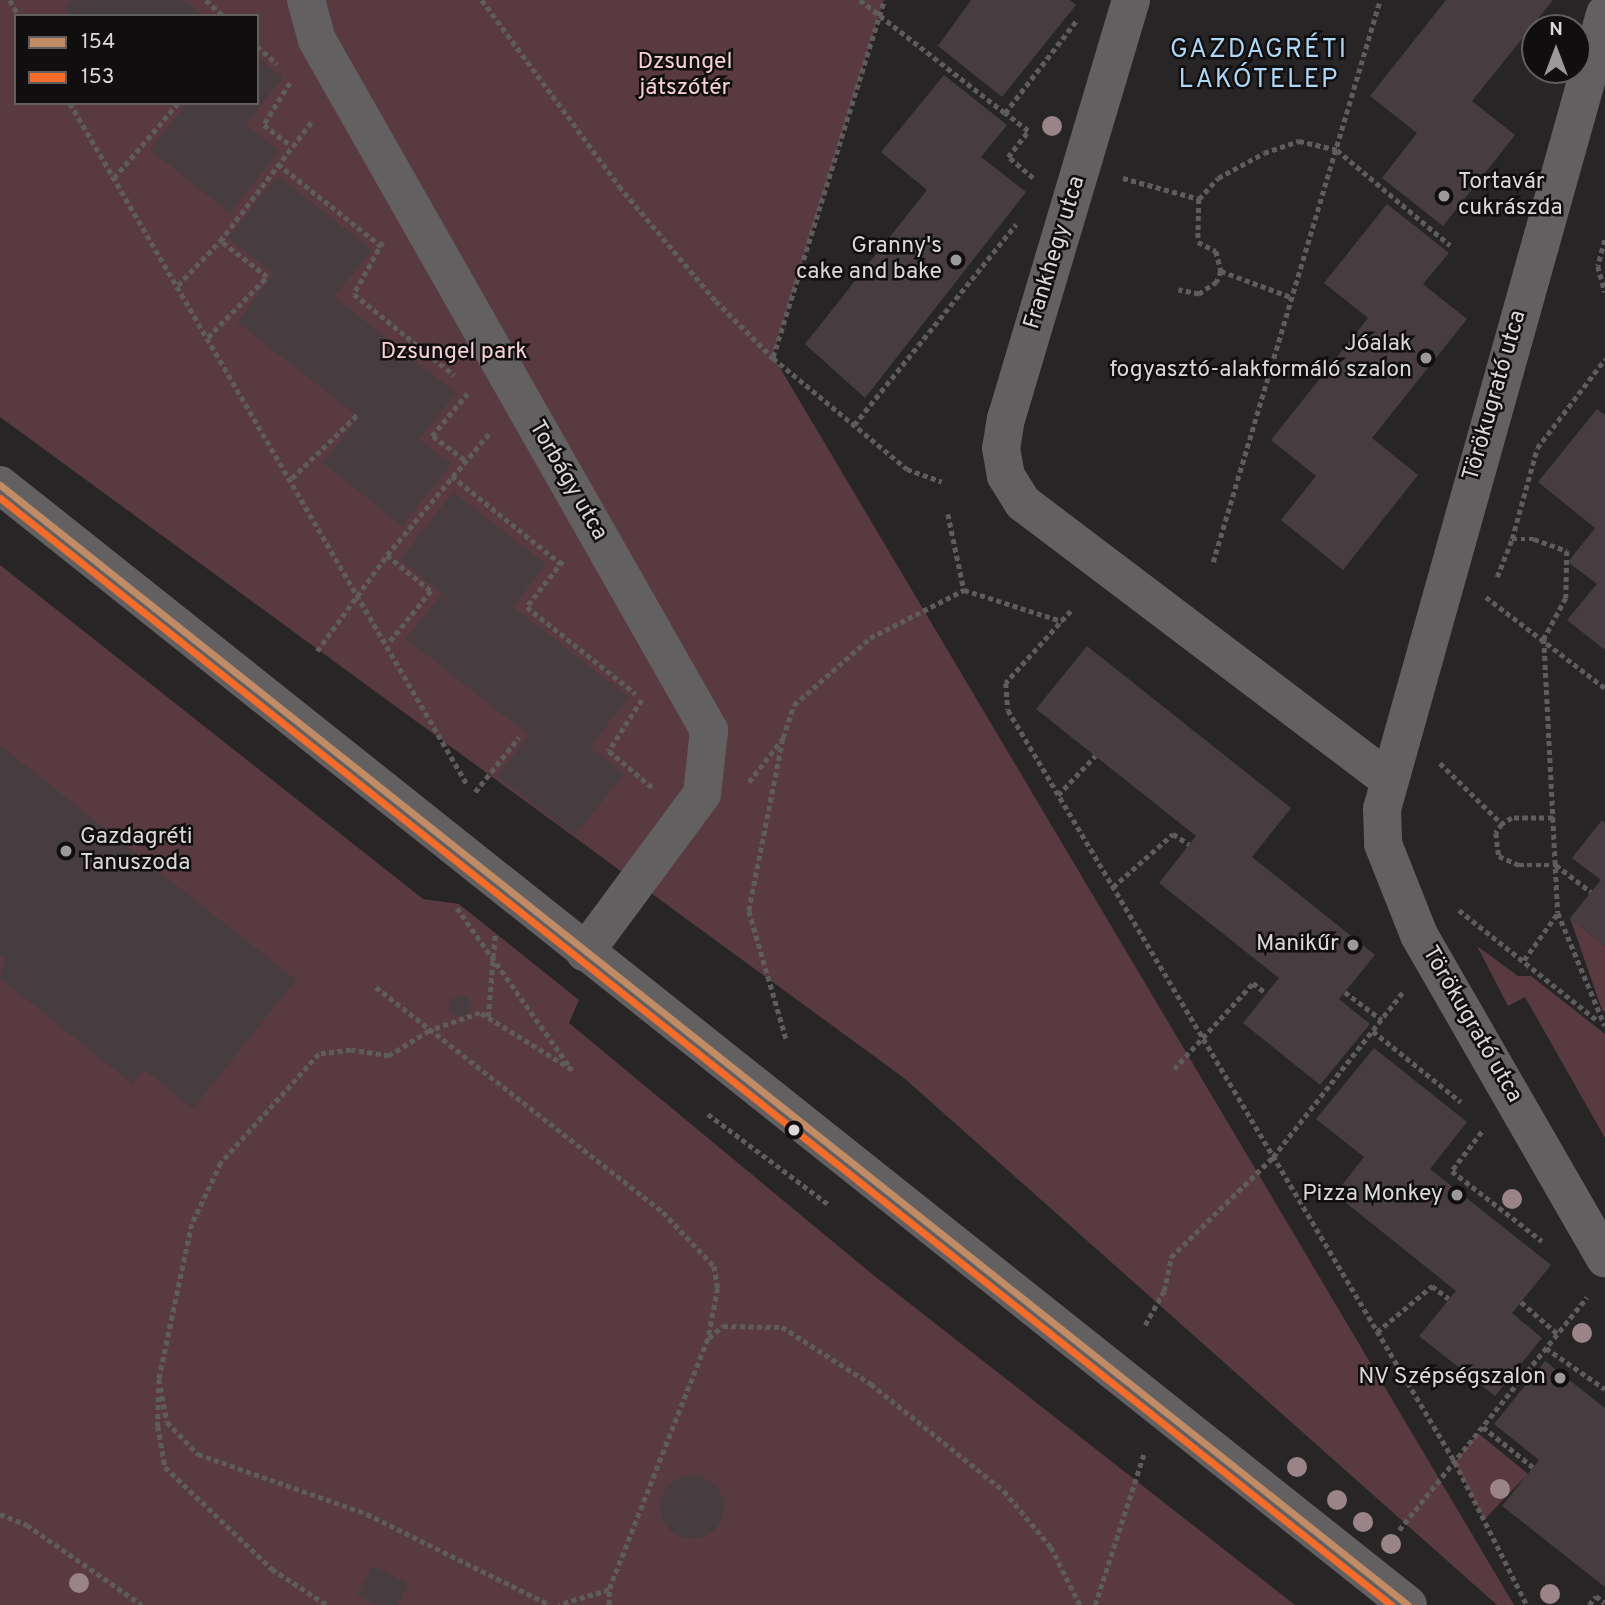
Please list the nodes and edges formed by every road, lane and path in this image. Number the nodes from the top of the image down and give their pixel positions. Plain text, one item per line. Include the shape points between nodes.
1 (206, 0) edge
2 (306, 0) edge
3 (482, 0) edge
4 (860, 0) edge
5 (884, 0) edge
6 (1131, 0) edge
7 (1380, 0) edge
8 (1083, 12) dead end
9 (221, 14) edge
10 (1605, 14) edge
11 (878, 16) junction
12 (296, 75) dead end
13 (71, 105) edge
14 (175, 105) edge
15 (1005, 113) junction
16 (317, 115) dead end
17 (291, 145) junction
18 (1337, 150) junction
19 (278, 164) junction
20 (114, 178) junction
21 (1148, 186) dead end
22 (1045, 188) dead end
23 (1199, 199) junction
24 (1019, 220) dead end
25 (388, 233) dead end
26 (1605, 240) edge
27 (220, 241) junction
28 (1450, 245) dead end
29 (381, 246) junction
30 (1221, 271) junction
31 (178, 285) junction
32 (1178, 290) dead end
33 (1605, 292) edge
34 (1291, 297) junction
35 (208, 337) junction
36 (773, 358) junction
37 (1605, 359) edge
38 (461, 380) dead end
39 (472, 389) dead end
40 (357, 415) dead end
41 (854, 425) junction
42 (496, 426) dead end
43 (464, 460) junction
44 (452, 476) junction
45 (292, 478) junction
46 (942, 482) dead end
47 (0, 485) edge
48 (947, 514) dead end
49 (1512, 538) junction
50 (570, 552) dead end
51 (387, 555) junction
52 (1213, 562) dead end
53 (561, 564) junction
54 (964, 590) junction
55 (1477, 591) dead end
56 (360, 593) junction
57 (1488, 598) junction
58 (1071, 611) dead end
59 (1063, 621) junction
60 (1544, 639) junction
61 (389, 643) junction
62 (317, 651) dead end
63 (1605, 688) edge
64 (642, 699) junction
65 (794, 705) dead end
66 (652, 707) dead end
67 (519, 737) dead end
68 (783, 738) dead end
69 (1095, 756) dead end
70 (1436, 759) dead end
71 (1387, 778) junction
72 (467, 784) dead end
73 (475, 792) dead end
74 (1058, 795) junction
75 (663, 796) dead end
76 (1553, 818) junction
77 (1502, 824) junction
78 (1189, 844) dead end
79 (1556, 865) junction
80 (1112, 887) junction
81 (1591, 892) dead end
82 (453, 902) dead end
83 (1454, 905) dead end
84 (1558, 913) junction
85 (495, 920) dead end
86 (585, 953) junction
87 (1524, 960) junction
88 (493, 965) junction
89 (1408, 986) dead end
90 (376, 987) dead end
91 (1345, 992) dead end
92 (1266, 993) dead end
93 (488, 1017) junction
94 (1382, 1020) junction
95 (1598, 1021) junction
96 (1605, 1026) edge
97 (429, 1031) junction
98 (1373, 1031) junction
99 (1202, 1037) junction
100 (787, 1042) dead end
101 (1174, 1069) dead end
102 (1467, 1107) dead end
103 (708, 1114) dead end
104 (1488, 1124) dead end
105 (1273, 1157) junction
106 (768, 1163) dead end
107 (1546, 1244) dead end
108 (1605, 1258) edge
109 (1587, 1297) dead end
110 (1449, 1299) dead end
111 (1521, 1301) dead end
112 (1145, 1325) dead end
113 (1377, 1332) junction
114 (1558, 1334) junction
115 (708, 1339) junction
116 (1546, 1348) junction
117 (159, 1379) junction
118 (1605, 1389) edge
119 (1483, 1427) junction
120 (1455, 1462) junction
121 (1533, 1467) dead end
122 (1132, 1482) dead end
123 (0, 1514) edge
124 (1399, 1531) dead end
125 (609, 1590) junction
126 (1605, 1603) edge
127 (142, 1605) edge
128 (327, 1605) edge
129 (550, 1605) edge
130 (559, 1605) edge
131 (609, 1605) edge
132 (1080, 1605) edge
133 (1095, 1605) edge
134 (1408, 1605) edge
135 (1527, 1605) edge
136 (1589, 1605) edge

1 - 9 path
2 - 86 street, Torbágy utca via 317,40 709,730 702,794
3 - 36 path via 618,186 716,301
4 - 11 path
5 - 11 path
6 - 71 street, Frankhegy utca via 1006,418 1001,448 1006,476 1023,503
7 - 18 path
8 - 15 path
10 - 71 street, Törökugrató utca
11 - 15 path
11 - 36 path
12 - 17 path via 264,125
13 - 20 path
14 - 20 path
15 - 22 path via 1028,131 1008,157
16 - 17 path
17 - 19 path
18 - 23 path via 1299,141 1264,153 1218,178
18 - 28 path
18 - 34 path
19 - 27 path
19 - 29 path
20 - 31 path
21 - 23 path
23 - 30 path via 1198,242 1216,251
24 - 41 path
25 - 29 path
26 - 33 path via 1598,265
27 - 31 path
27 - 35 path via 267,277
29 - 38 path via 354,293
30 - 32 path via 1217,282 1199,294
30 - 34 path
31 - 35 path
34 - 52 path
35 - 45 path
36 - 41 path
37 - 49 path via 1536,448
39 - 43 path via 432,436
40 - 45 path
41 - 46 path via 907,469
42 - 43 path
43 - 44 path
44 - 51 path
44 - 53 path
45 - 56 path
47 - 86 street
48 - 54 path
49 - 57 path
49 - 60 path via 1534,538 1567,551 1566,598
50 - 53 path
51 - 56 path
51 - 61 path via 431,591
53 - 64 path via 527,607
54 - 59 path
54 - 65 path via 870,638
55 - 57 path
56 - 61 path
56 - 62 path
57 - 60 path
58 - 59 path
59 - 74 path via 1006,683 1008,710
60 - 63 path
60 - 76 path
61 - 72 path
64 - 66 path
64 - 75 path via 609,751
67 - 73 path
68 - 100 path via 749,911
69 - 74 path
70 - 77 path
71 - 108 street, Törökugrató utca via 1383,844 1409,914
74 - 80 path
76 - 77 path via 1512,818
76 - 79 path
77 - 79 path via 1495,844 1508,863
78 - 80 path via 1173,834
79 - 81 path
79 - 84 path
80 - 99 path
82 - 88 path
83 - 87 path
84 - 87 path
84 - 95 path
85 - 88 path
86 - 134 street
87 - 95 path
88 - 93 path
88 - 93 path via 572,1070
89 - 94 path
90 - 97 path
91 - 94 path
92 - 99 path via 1253,983
93 - 97 path via 480,1013
94 - 98 path
95 - 96 path
97 - 115 path via 663,1212 713,1266 718,1288
97 - 117 path via 389,1056 351,1050 319,1054 221,1163 192,1224
98 - 102 path
98 - 105 path
99 - 101 path
99 - 105 path
103 - 106 path
104 - 107 path via 1452,1171
105 - 112 path via 1171,1257 1164,1291
105 - 113 path
109 - 114 path
110 - 113 path via 1432,1286
111 - 114 path
113 - 120 path
114 - 116 path
115 - 125 path
115 - 132 path via 723,1326 782,1327 871,1384 1004,1491 1051,1547
116 - 118 path
116 - 119 path
117 - 128 path via 158,1426 165,1467 272,1569
117 - 129 path via 167,1422 198,1454 367,1514
119 - 120 path
119 - 121 path
120 - 124 path
120 - 135 path
122 - 133 path
123 - 127 path via 27,1525
125 - 130 path
125 - 131 path
126 - 136 path via 1596,1596

